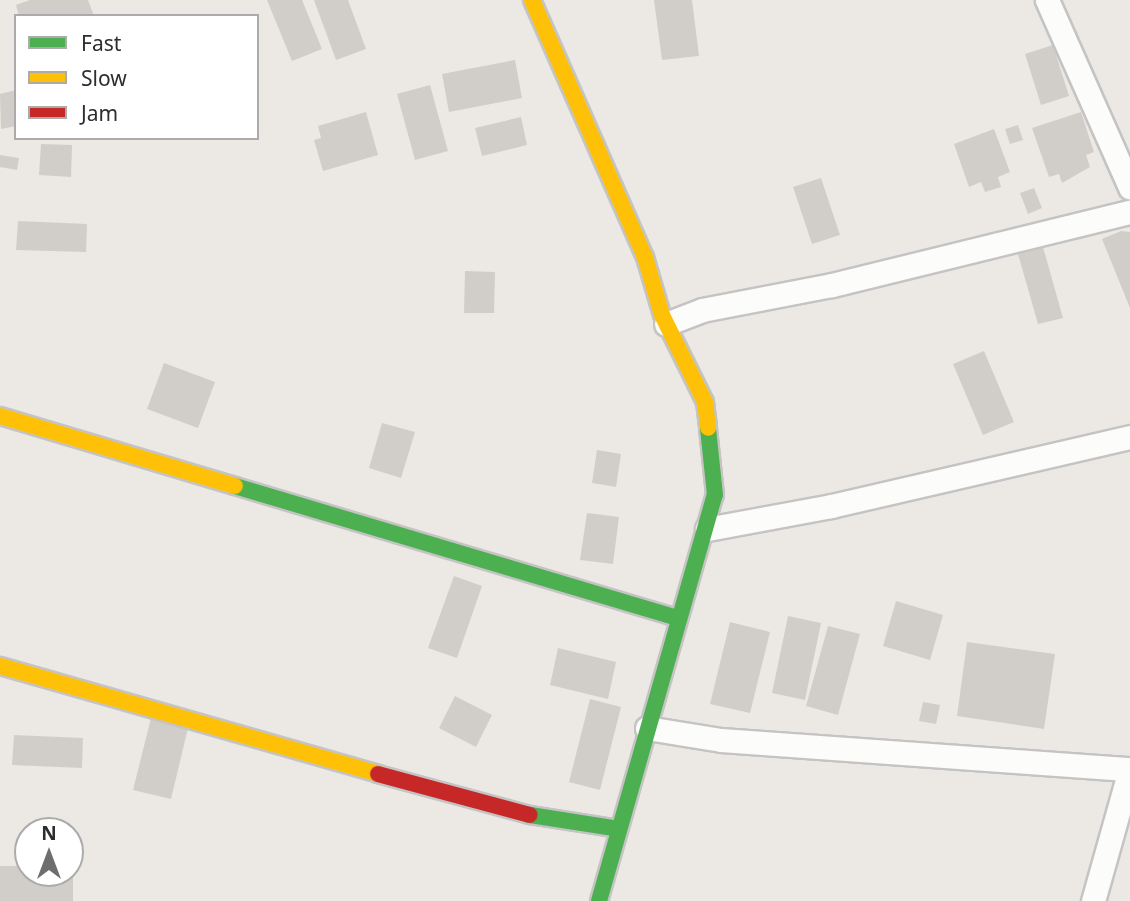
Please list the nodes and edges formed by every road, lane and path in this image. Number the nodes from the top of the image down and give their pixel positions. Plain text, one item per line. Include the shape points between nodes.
1 (532, 0) edge
2 (1047, 0) edge
3 (1130, 187) edge
4 (1130, 212) edge
5 (666, 324) junction
6 (0, 416) edge
7 (1130, 437) edge
8 (706, 529) junction
9 (679, 618) junction
10 (0, 666) edge
11 (647, 728) junction
12 (1130, 769) edge
13 (619, 829) junction
14 (599, 901) edge
15 (1093, 901) edge

1 - 5 street via 645,257
2 - 3 street
4 - 5 street via 832,285 702,310
5 - 8 street via 705,402 715,495
6 - 9 street
7 - 8 street via 831,506
8 - 9 street
9 - 11 street
10 - 13 street via 507,811
11 - 12 street via 721,740
11 - 13 street
12 - 15 street
13 - 14 street

